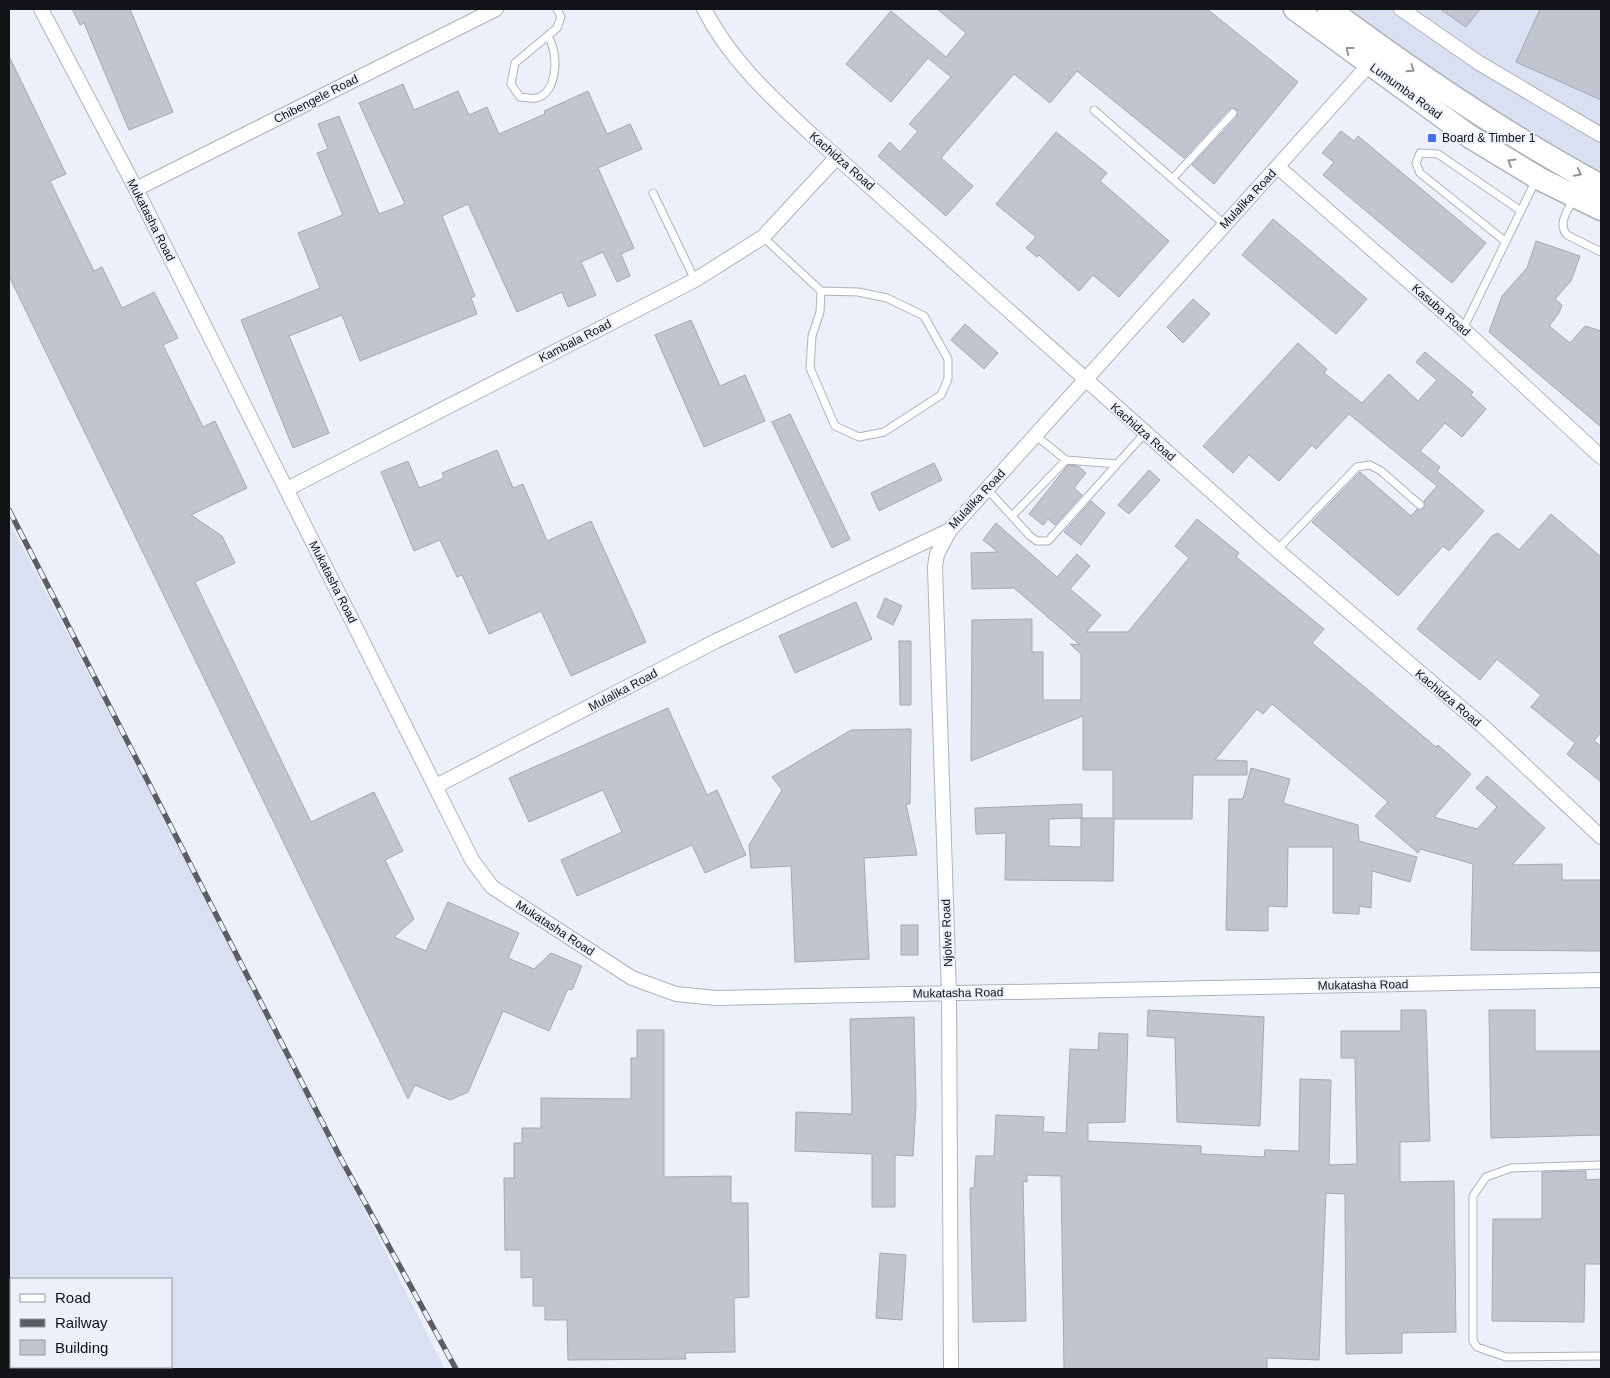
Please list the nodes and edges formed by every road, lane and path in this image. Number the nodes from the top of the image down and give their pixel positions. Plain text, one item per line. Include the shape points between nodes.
1 (41, 9) edge
2 (496, 9) edge
3 (557, 9) edge
4 (704, 9) edge
5 (1295, 9) edge
6 (1329, 9) edge
7 (1401, 9) edge
8 (548, 37) junction
9 (1376, 57) junction
10 (1094, 110) dead end
11 (1233, 113) dead end
12 (1601, 135) edge
13 (836, 157) junction
14 (1278, 167) junction
15 (1173, 178) junction
16 (1538, 178) junction
17 (1601, 186) edge
18 (136, 188) junction
19 (653, 193) dead end
20 (1575, 196) junction
21 (1601, 209) edge
22 (1521, 211) junction
23 (1224, 224) junction
24 (763, 237) junction
25 (1506, 242) junction
26 (1601, 252) edge
27 (695, 280) junction
28 (821, 291) junction
29 (1463, 328) junction
30 (1084, 379) junction
31 (1145, 433) junction
32 (1035, 434) junction
33 (1601, 457) edge
34 (1066, 460) junction
35 (1117, 464) junction
36 (287, 489) junction
37 (987, 489) junction
38 (1420, 505) dead end
39 (1012, 516) junction
40 (950, 530) junction
41 (1277, 550) junction
42 (436, 786) junction
43 (1601, 837) edge
44 (1601, 980) edge
45 (949, 994) junction
46 (1601, 1164) edge
47 (1601, 1356) edge
48 (951, 1369) edge

1 - 18 street, Mukatasha Road
2 - 18 street, Chibengele Road
3 - 8 lane via 561,17 557,28
4 - 13 street, Kachidza Road via 752,78
9 -> 5 main road, Lumumba Road
6 - 9 main road, Lumumba Road
7 - 12 street via 1516,86
8 - 8 lane via 515,63 511,84 520,97 536,98 548,91 556,70
9 - 14 street, Mulalika Road
16 -> 9 main road, Lumumba Road via 1469,136
9 -> 17 main road, Lumumba Road
10 - 15 lane
11 - 15 lane
13 - 24 street, Kambala Road
13 - 30 street, Kachidza Road
14 - 23 street, Mulalika Road
14 - 29 street, Kasuba Road
15 - 23 lane
16 - 20 main road, Lumumba Road
16 - 22 lane
18 - 36 street, Mukatasha Road
19 - 27 lane
20 - 21 main road, Lumumba Road
20 - 26 lane via 1562,225 1563,230
22 - 25 lane
22 - 25 lane via 1438,154 1420,153 1416,163 1420,174
23 - 30 street, Mulalika Road
24 - 27 street, Kambala Road
24 - 28 lane
25 - 29 lane
27 - 36 street, Kambala Road
28 - 28 lane via 858,292 887,298 924,316 948,359 948,379 941,395 884,432 859,437 835,426 810,368 812,336 820,312
29 - 33 street, Kasuba Road
30 - 31 street, Kachidza Road
30 - 32 street, Mulalika Road
31 - 35 lane
31 - 41 street, Kachidza Road
32 - 34 lane
32 - 37 street, Mulalika Road
34 - 35 lane
34 - 39 lane
35 - 39 lane via 1048,540 1037,541
36 - 42 street, Mukatasha Road
37 - 39 lane
37 - 40 street, Mulalika Road
38 - 41 lane via 1381,471 1370,465 1357,467
40 - 42 street, Mulalika Road via 716,642
40 - 45 street, Njolwe Road via 937,554 936,568
41 - 43 street, Kachidza Road via 1486,729
42 - 45 street, Mukatasha Road via 472,860 492,887 632,978 676,994 716,998
44 - 45 street, Mukatasha Road
45 - 48 street, Njolwe Road
46 - 47 lane via 1511,1168 1486,1177 1473,1196 1473,1341 1477,1347 1506,1358

